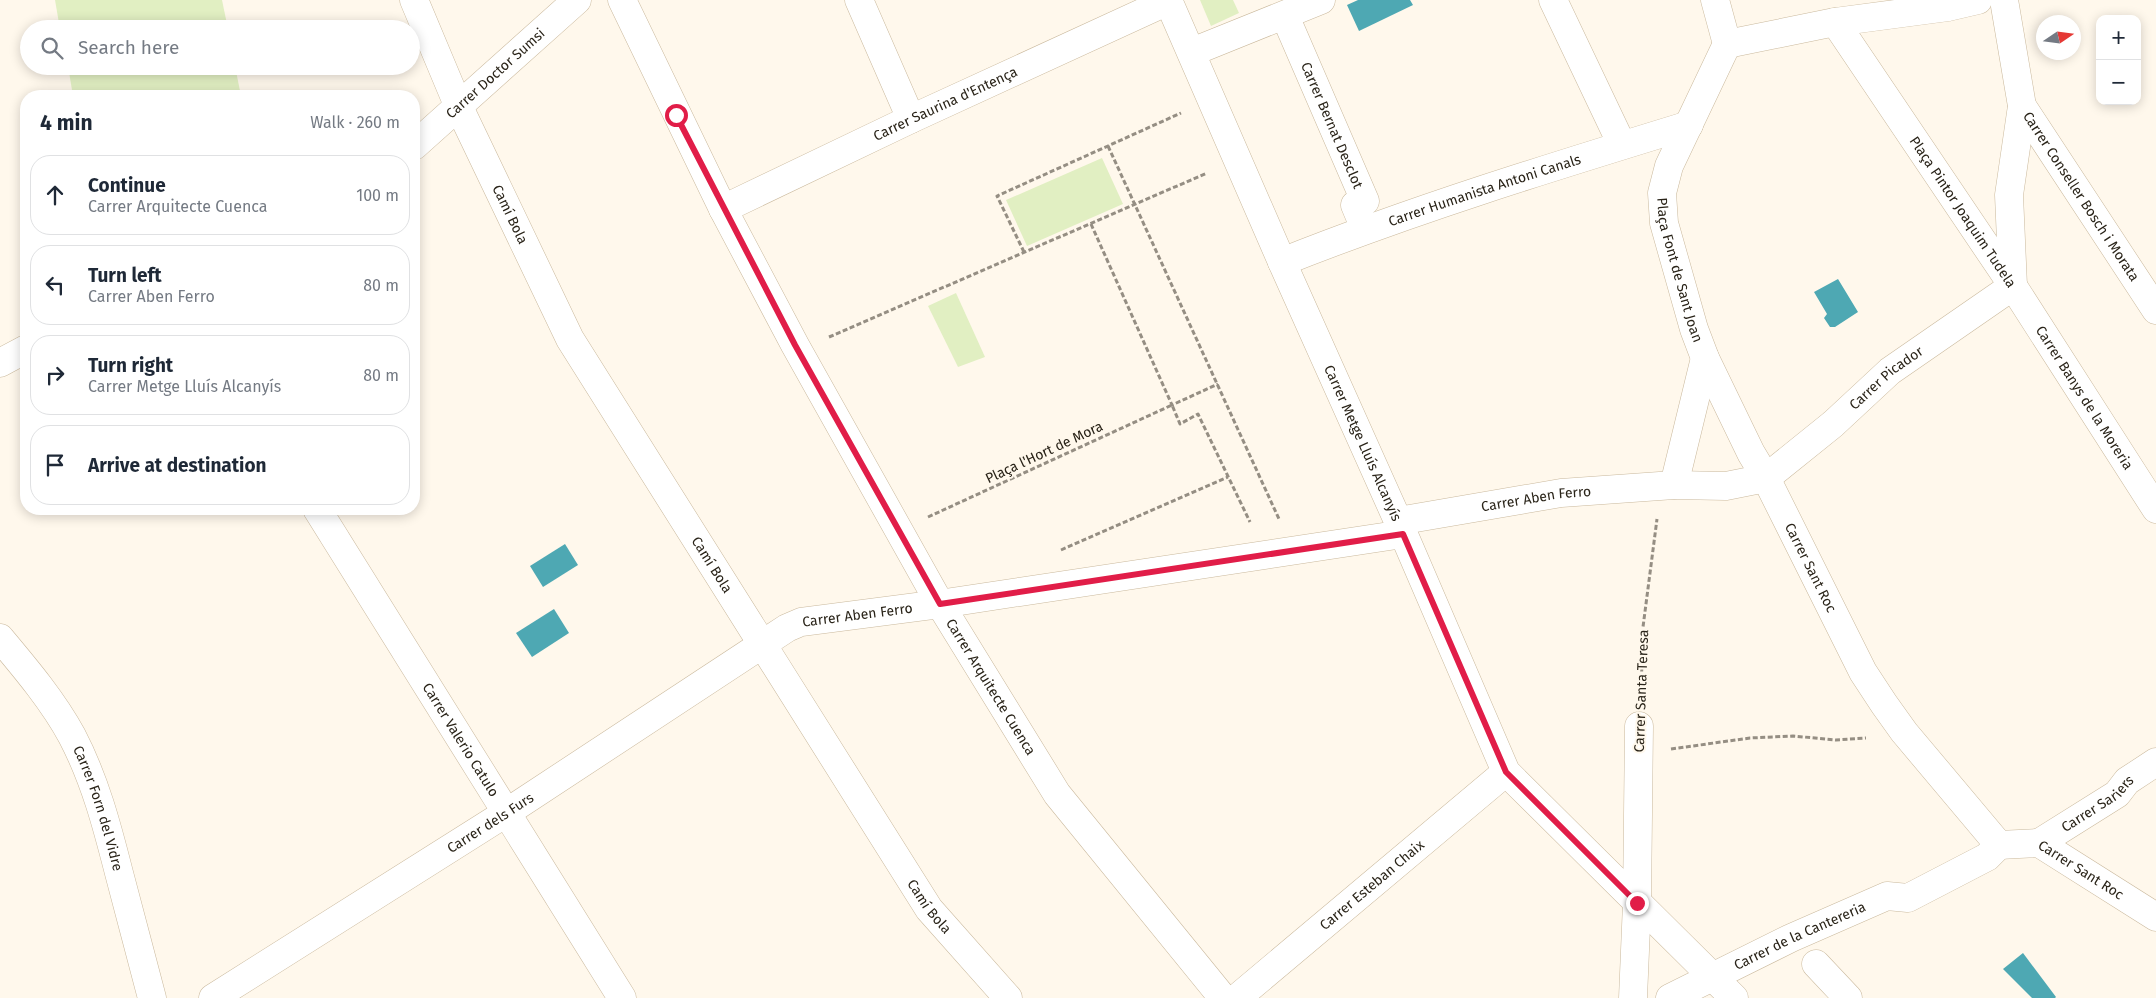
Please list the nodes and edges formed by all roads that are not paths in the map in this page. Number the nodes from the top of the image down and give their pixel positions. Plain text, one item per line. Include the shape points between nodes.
1 (414, 0) edge
2 (577, 0) edge
3 (622, 0) edge
4 (859, 0) edge
5 (1168, 0) edge
6 (1321, 0) edge
7 (1553, 0) edge
8 (1715, 0) edge
9 (1978, 0) edge
10 (2004, 0) edge
11 (1284, 16) junction
12 (1835, 22) junction
13 (1727, 44) junction
14 (1192, 52) junction
15 (458, 105) junction
16 (2022, 106) junction
17 (912, 119) junction
18 (1689, 125) junction
19 (420, 140) edge
20 (1622, 145) junction
21 (723, 209) junction
22 (1366, 229) junction
23 (1282, 262) junction
24 (2013, 286) junction
25 (2156, 310) edge
26 (20, 352) edge
27 (1705, 358) junction
28 (0, 362) edge
29 (1766, 478) junction
30 (1674, 485) junction
31 (2156, 509) edge
32 (321, 515) edge
33 (1400, 527) junction
34 (940, 604) junction
35 (0, 638) edge
36 (763, 643) junction
37 (1640, 726) road end
38 (2156, 762) edge
39 (1506, 772) junction
40 (506, 813) junction
41 (2039, 843) junction
42 (1999, 845) junction
43 (1637, 903) junction
44 (2156, 917) edge
45 (1816, 964) dead end
46 (1714, 977) junction
47 (152, 998) edge
48 (213, 998) edge
49 (622, 998) edge
50 (1008, 998) edge
51 (1223, 998) edge
52 (1238, 998) edge
53 (1633, 998) edge
54 (1670, 998) edge
55 (1734, 998) edge
56 (1848, 998) edge

1 - 15 street, Camí Bola
2 - 15 street, Carrer Doctor Sumsi
3 - 21 street, Carrer Arquitecte Cuenca
4 - 17 street
5 - 14 street, Carrer Metge Lluís Alcanyís
5 - 17 street, Carrer Saurina d'Entença
6 - 11 street
7 - 20 street
8 - 13 street
9 - 12 street via 1948,8
10 - 16 street, Plaça Pintor Joaquim Tudela
11 - 14 street
11 - 22 street, Carrer Bernat Desclot via 1365,201 1355,205
12 - 13 street
12 - 24 street, Plaça Pintor Joaquim Tudela
13 - 18 street
14 - 23 street, Carrer Metge Lluís Alcanyís
15 - 19 street, Carrer Doctor Sumsi
15 - 36 street, Camí Bola via 570,339
16 - 24 street, Plaça Pintor Joaquim Tudela via 2009,195
16 - 25 street, Carrer Conseller Bosch i Morata
17 - 21 street, Carrer Saurina d'Entença
18 - 20 street, Carrer Humanista Antoni Canals
18 - 27 street, Plaça Font de Sant Joan via 1669,166 1662,193 1664,223
20 - 22 street, Carrer Humanista Antoni Canals
21 - 34 street, Carrer Arquitecte Cuenca
22 - 23 street, Carrer Humanista Antoni Canals
23 - 33 street, Carrer Metge Lluís Alcanyís
24 - 29 street, Carrer Picador via 1890,372
24 - 31 street, Carrer Banys de la Moreria
26 - 28 street
27 - 29 street, Plaça Font de Sant Joan
27 - 30 street, Plaça Font de Sant Joan
29 - 30 street via 1726,486
29 - 42 street, Carrer Sant Roc via 1863,672 1904,732
30 - 33 street, Carrer Aben Ferro via 1561,493
32 - 40 street, Carrer Valerio Catulo
33 - 34 street, Carrer Aben Ferro
33 - 39 street, Carrer Metge Lluís Alcanyís
34 - 36 street, Carrer Aben Ferro via 801,622
34 - 51 street, Carrer Arquitecte Cuenca via 1057,794
35 - 47 street, Carrer Forn del Vidre via 51,703 72,735 87,769 107,827
36 - 40 street, Carrer dels Furs
36 - 50 street, Camí Bola via 929,909
37 - 43 street, Carrer Santa Teresa
38 - 41 street, Carrer Sariers via 2127,781 2117,794
39 - 43 street, Carrer Metge Lluís Alcanyís
39 - 52 street, Carrer Esteban Chaix
40 - 48 street, Carrer dels Furs
40 - 49 street, Carrer Valerio Catulo
41 - 42 street, Carrer Sant Roc
41 - 44 street, Carrer Sant Roc
42 - 46 street, Carrer de la Cantereria via 1987,857 1908,898 1887,896 1791,938
43 - 46 street, Carrer Metge Lluís Alcanyís
43 - 53 street, Carrer Santa Teresa
45 - 56 street
46 - 54 street, Carrer de la Cantereria
46 - 55 street, Carrer Metge Lluís Alcanyís

